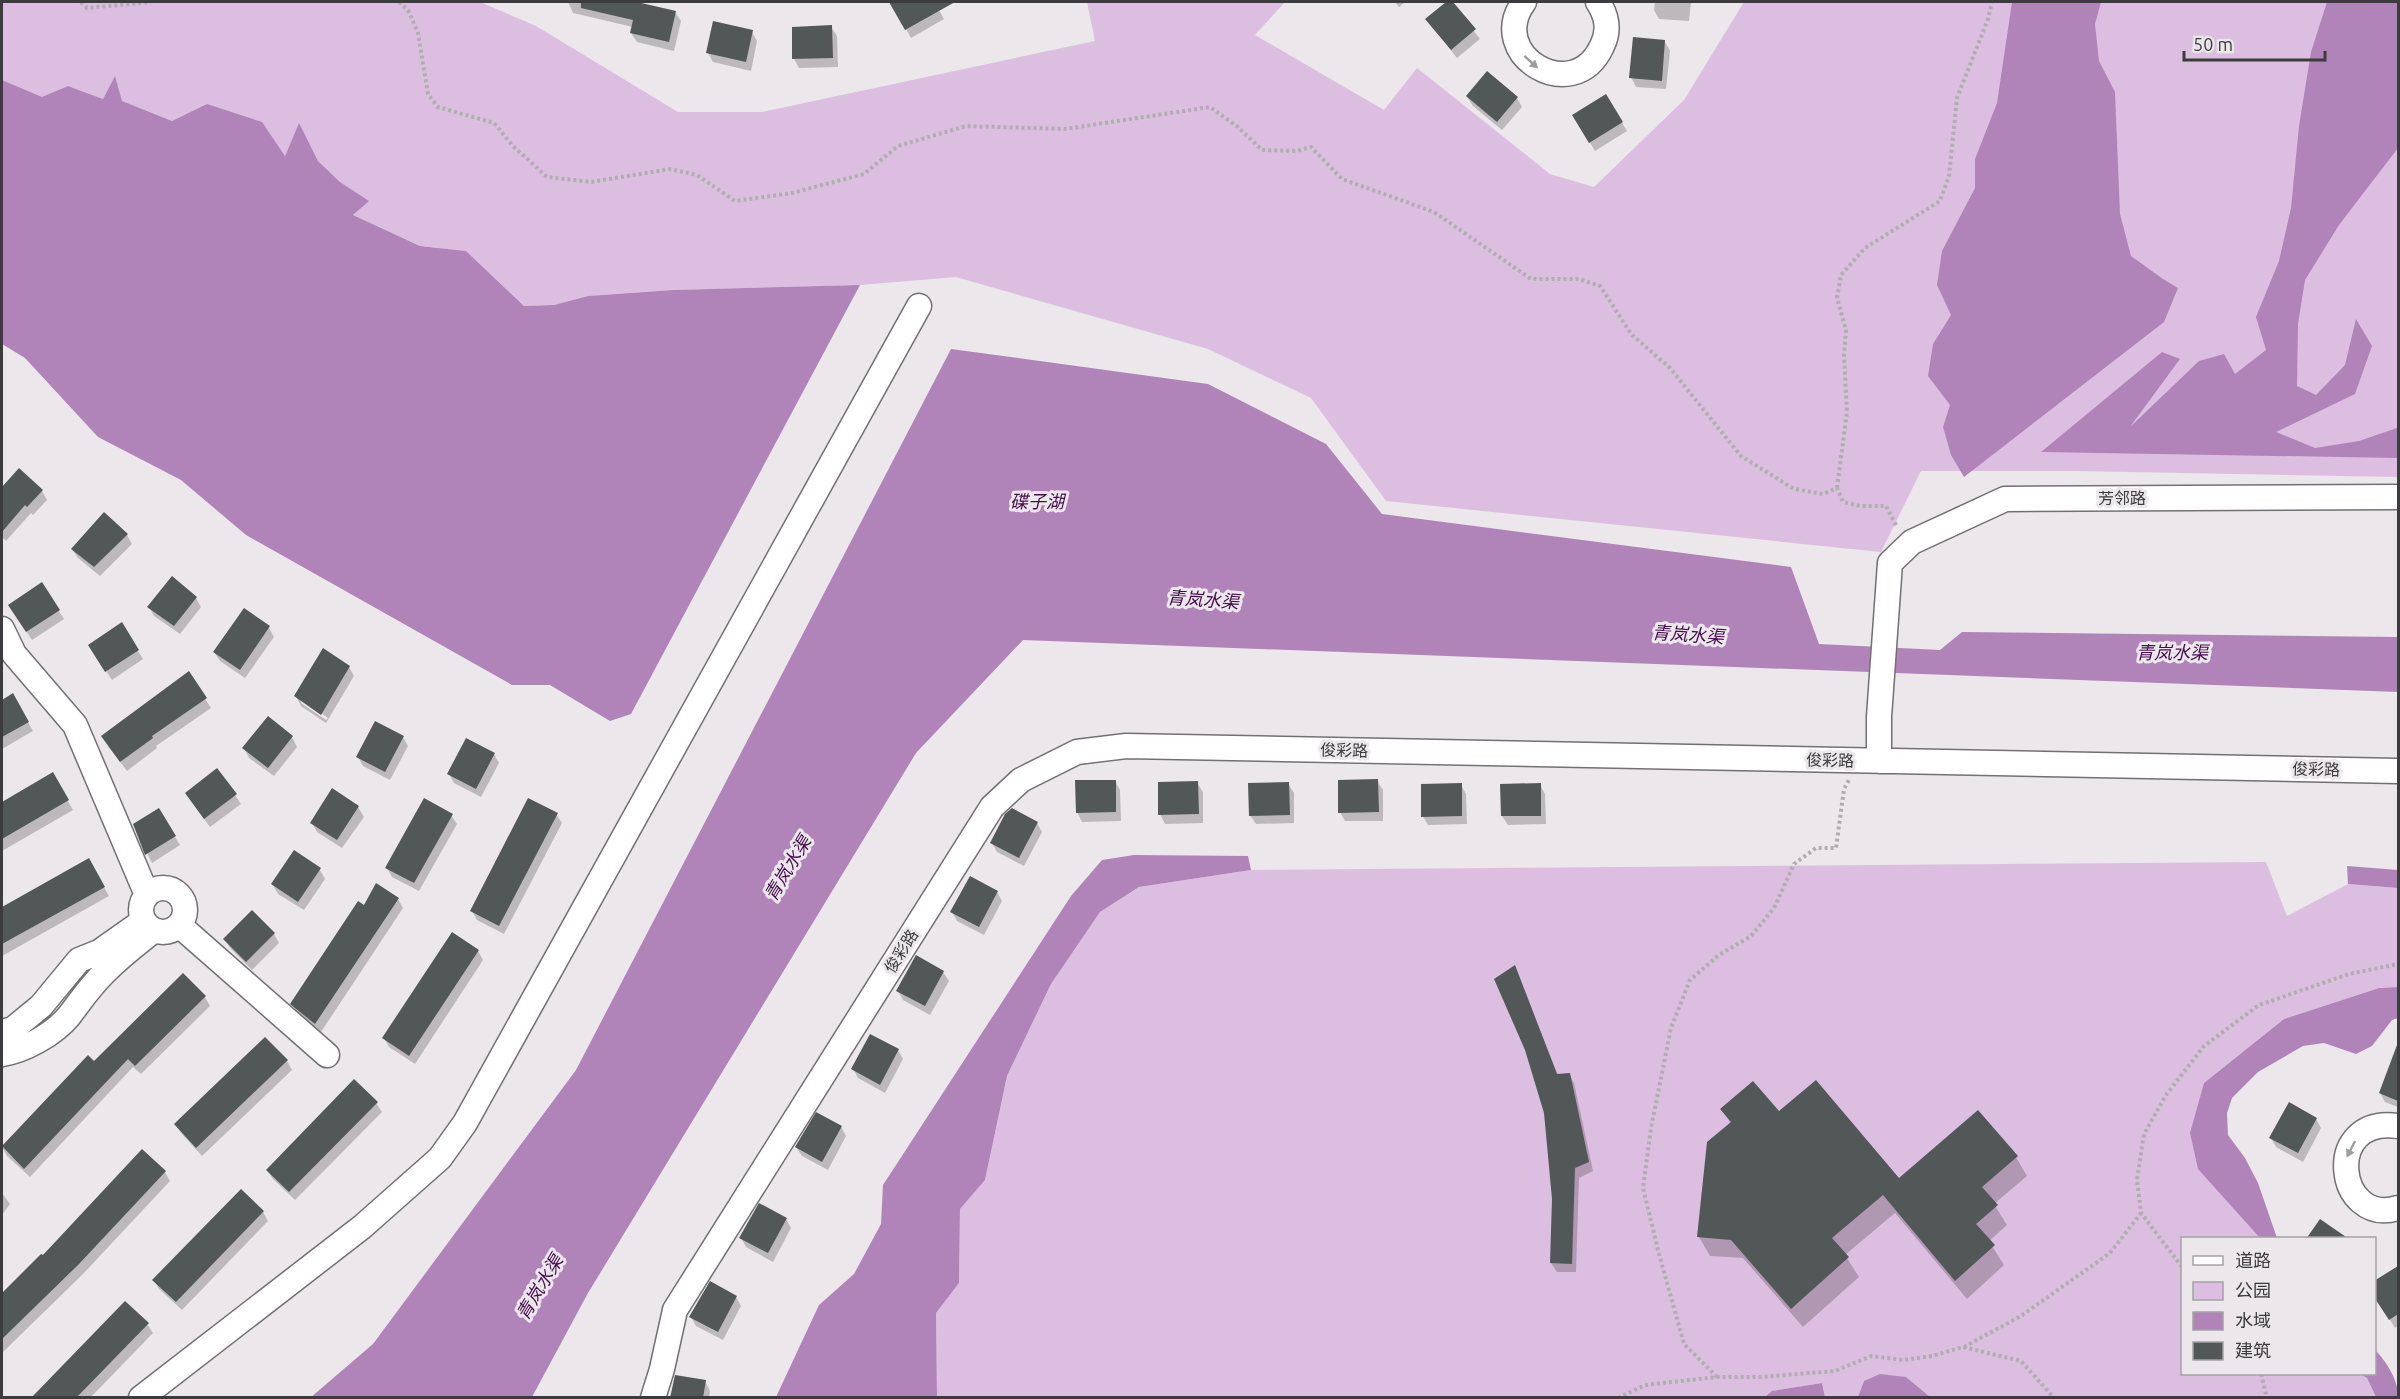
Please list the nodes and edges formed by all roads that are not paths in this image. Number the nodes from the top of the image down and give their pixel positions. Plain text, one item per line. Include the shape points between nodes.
1 (1598, 2) edge
2 (1517, 4) edge
3 (919, 306) dead end
4 (2398, 497) edge
5 (2, 629) edge
6 (1869, 760) junction
7 (2398, 771) edge
8 (147, 895) junction
9 (179, 925) junction
10 (148, 926) junction
11 (2, 1032) edge
12 (2, 1054) edge
13 (327, 1055) dead end
14 (2398, 1126) edge
15 (2398, 1209) edge
16 (141, 1398) edge
17 (653, 1398) edge

2 -> 1 street via 1516,41 1525,58 1543,71 1566,74 1585,67 1602,47 1607,21
3 - 16 street via 465,1123 440,1158 362,1227
4 - 6 street, 芳邻路 via 2005,499 1912,542 1890,563 1879,717
5 - 8 street via 14,654 75,725
6 - 7 street, 俊彩路
6 - 17 street, 俊彩路 via 1126,746 1077,752 1021,780 992,807 675,1310
8 - 9 street via 160,888 180,897 185,911
8 - 10 street via 141,908
9 - 10 street via 167,932
9 - 13 street
10 - 11 street via 79,960 41,1006 13,1029
10 - 12 street via 51,1032
14 -> 15 street via 2385,1124 2359,1135 2346,1155 2345,1175 2350,1189 2368,1206

